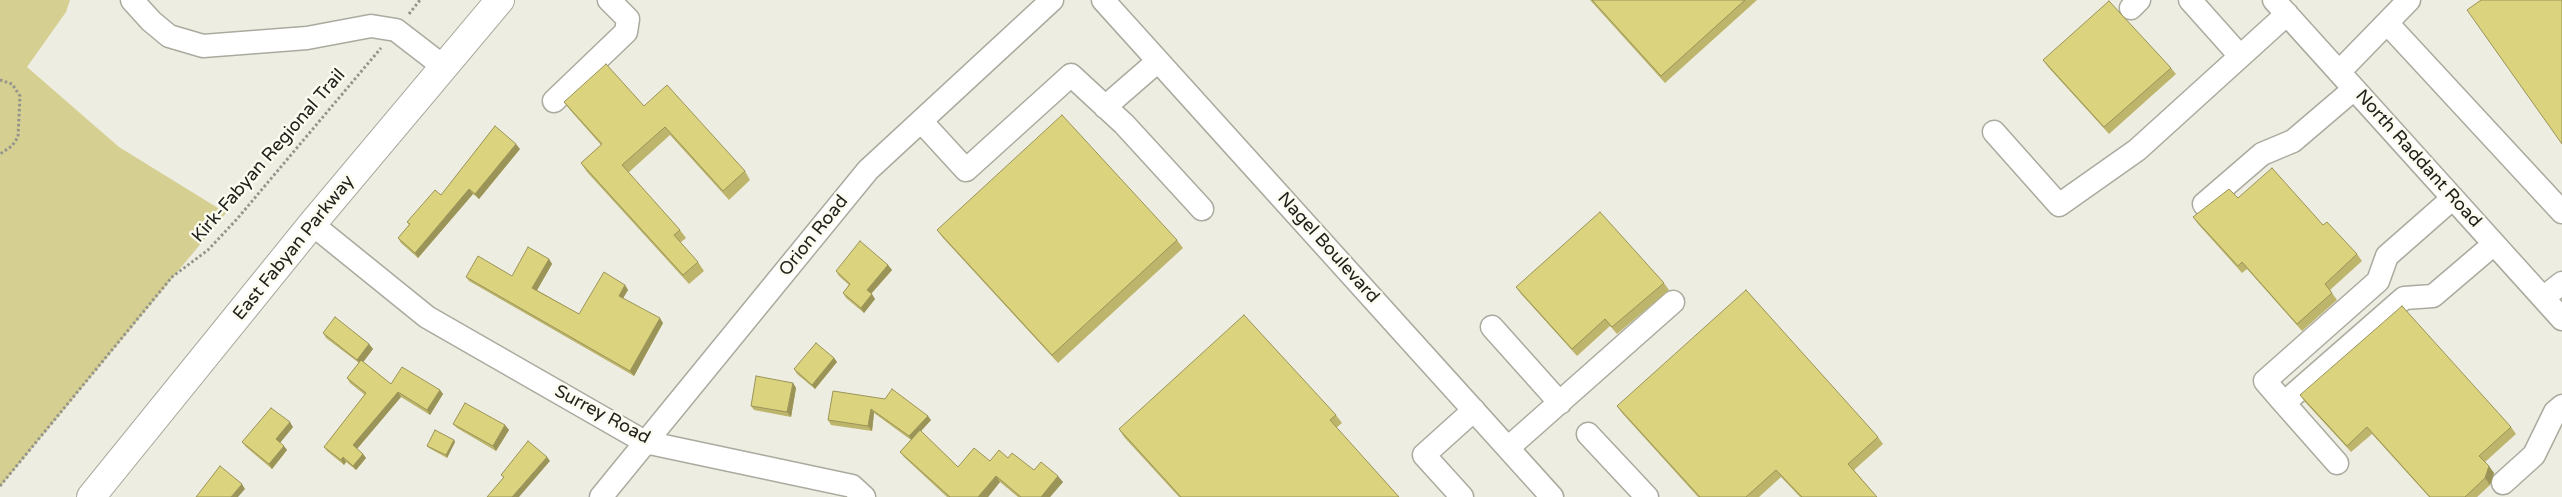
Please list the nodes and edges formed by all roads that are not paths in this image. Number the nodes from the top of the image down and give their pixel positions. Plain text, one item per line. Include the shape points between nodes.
1 (132, 0) edge
2 (500, 0) edge
3 (609, 0) edge
4 (1052, 0) edge
5 (1103, 0) edge
6 (2190, 0) edge
7 (2409, 0) edge
8 (2280, 7) edge
9 (2387, 23) junction
10 (2240, 56) junction
11 (1158, 61) junction
12 (444, 67) junction
13 (2339, 72) junction
14 (2354, 89) junction
15 (554, 101) dead end
16 (1105, 107) junction
17 (921, 120) junction
18 (1994, 132) dead end
19 (2453, 198) junction
20 (2204, 204) dead end
21 (1202, 209) dead end
22 (2562, 212) edge
23 (312, 224) junction
24 (2494, 244) junction
25 (2562, 283) edge
26 (2543, 298) junction
27 (1673, 302) dead end
28 (2562, 319) edge
29 (1492, 327) dead end
30 (1560, 403) junction
31 (2284, 403) junction
32 (2562, 406) edge
33 (1474, 410) junction
34 (1588, 434) dead end
35 (645, 442) junction
36 (1508, 448) junction
37 (2337, 463) dead end
38 (2504, 483) dead end
39 (90, 497) edge
40 (601, 497) edge
41 (864, 497) edge
42 (1462, 497) edge
43 (1552, 497) edge
44 (1647, 497) edge

1 - 12 street via 169,36 203,46 307,38 371,26 396,30
2 - 12 main road, East Fabyan Parkway
3 - 15 street via 628,19 626,32
4 - 17 street, Orion Road
5 - 11 street, Nagel Boulevard
6 - 10 street
7 - 9 street
8 - 10 street
8 - 13 street, North Raddant Road
9 - 13 street
9 - 22 street
10 - 18 street via 2137,150 2059,205
11 - 16 street
11 - 33 street, Nagel Boulevard
12 - 23 main road, East Fabyan Parkway
13 - 14 street, North Raddant Road
14 - 19 street, North Raddant Road
14 - 20 street via 2293,141 2262,154
16 - 17 street via 1071,75 966,170
16 - 21 street
17 - 35 street, Orion Road via 868,170
19 - 24 street, North Raddant Road
19 - 31 street via 2387,256 2378,280 2265,380
23 - 35 street, Surrey Road via 426,317
23 - 39 main road, East Fabyan Parkway
24 - 26 street, North Raddant Road
24 - 31 street via 2433,296 2404,298
25 - 26 street
26 - 28 street, North Raddant Road
27 - 30 street
29 - 30 street
30 - 36 street
31 - 37 street
32 - 38 street via 2555,412 2534,455
33 - 36 street, Nagel Boulevard
33 - 42 street via 1424,455
34 - 44 street
35 - 40 street, Orion Road
35 - 41 street, Surrey Road via 852,486
36 - 43 street, Nagel Boulevard

